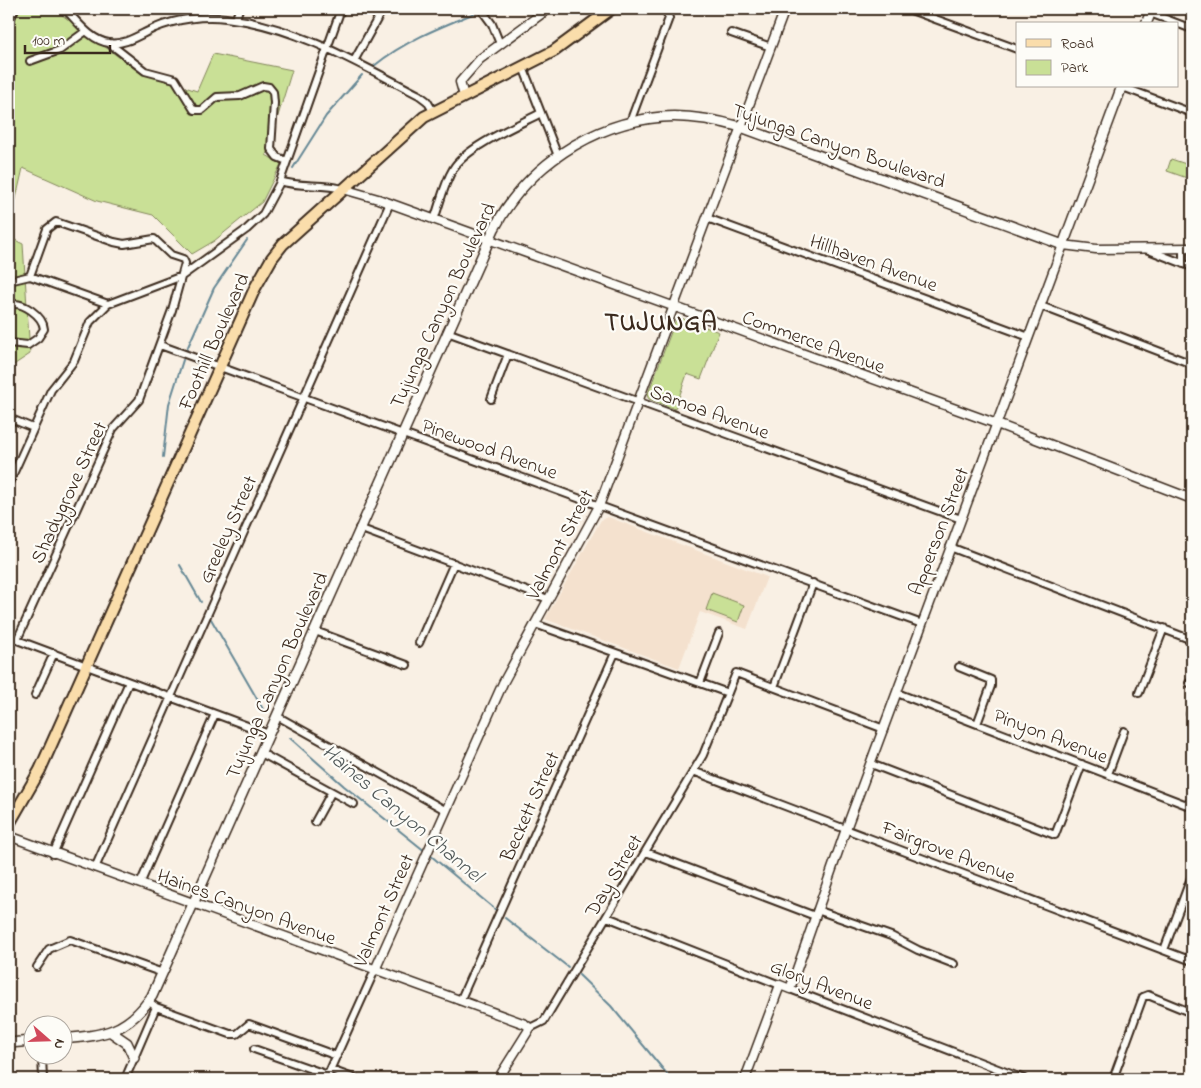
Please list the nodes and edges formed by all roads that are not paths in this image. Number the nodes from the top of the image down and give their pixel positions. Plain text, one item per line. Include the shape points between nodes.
1 (15, 9) edge
2 (65, 9) edge
3 (238, 9) edge
4 (342, 9) edge
5 (388, 9) edge
6 (481, 9) edge
7 (548, 9) edge
8 (611, 9) edge
9 (665, 9) edge
10 (785, 9) edge
11 (908, 9) edge
12 (1151, 11) edge
13 (236, 19) junction
14 (9, 22) edge
15 (1176, 22) edge
16 (1178, 23) edge
17 (1192, 29) edge
18 (86, 30) junction
19 (732, 33) dead end
20 (109, 44) junction
21 (500, 44) junction
22 (771, 47) junction
23 (327, 48) junction
24 (1016, 49) edge
25 (30, 61) dead end
26 (354, 61) junction
27 (523, 67) junction
28 (1121, 88) edge
29 (1124, 88) edge
30 (464, 96) junction
31 (434, 111) junction
32 (541, 113) junction
33 (1192, 113) edge
34 (630, 122) junction
35 (741, 127) junction
36 (558, 156) junction
37 (287, 162) junction
38 (280, 181) junction
39 (343, 189) junction
40 (390, 203) junction
41 (707, 218) junction
42 (434, 220) junction
43 (489, 240) junction
44 (1063, 245) junction
45 (1143, 247) junction
46 (1183, 248) junction
47 (1192, 248) edge
48 (1183, 264) junction
49 (1192, 267) edge
50 (30, 276) junction
51 (182, 276) junction
52 (9, 281) edge
53 (108, 304) junction
54 (9, 305) edge
55 (1041, 306) junction
56 (674, 307) junction
57 (447, 332) junction
58 (1030, 337) junction
59 (9, 343) edge
60 (160, 345) junction
61 (508, 354) junction
62 (1192, 364) edge
63 (220, 366) junction
64 (304, 396) junction
65 (492, 398) dead end
66 (639, 402) junction
67 (9, 418) edge
68 (997, 424) junction
69 (33, 428) junction
70 (401, 433) junction
71 (9, 483) edge
72 (1192, 499) edge
73 (599, 506) junction
74 (961, 519) junction
75 (359, 528) junction
76 (950, 547) junction
77 (454, 562) junction
78 (813, 583) junction
79 (548, 599) junction
80 (535, 624) junction
81 (922, 624) junction
82 (1164, 628) junction
83 (315, 631) junction
84 (719, 633) dead end
85 (9, 637) edge
86 (16, 640) junction
87 (1192, 640) edge
88 (419, 642) dead end
89 (54, 653) junction
90 (615, 653) junction
91 (408, 665) dead end
92 (87, 666) junction
93 (959, 667) dead end
94 (129, 682) junction
95 (700, 684) junction
96 (774, 687) junction
97 (728, 693) junction
98 (897, 693) junction
99 (1139, 693) dead end
100 (35, 695) dead end
101 (170, 698) junction
102 (215, 714) junction
103 (277, 716) junction
104 (977, 724) junction
105 (884, 729) junction
106 (1124, 731) dead end
107 (269, 734) junction
108 (261, 753) junction
109 (870, 764) junction
110 (1082, 764) junction
111 (694, 771) junction
112 (1108, 774) junction
113 (331, 793) junction
114 (354, 804) dead end
115 (1192, 807) edge
116 (445, 810) junction
117 (315, 822) dead end
118 (9, 824) edge
119 (846, 828) junction
120 (9, 836) edge
121 (646, 852) junction
122 (53, 854) junction
123 (95, 868) junction
124 (1192, 875) edge
125 (140, 884) junction
126 (1191, 884) edge
127 (195, 904) junction
128 (816, 913) junction
129 (607, 918) junction
130 (1164, 950) junction
131 (1192, 961) edge
132 (954, 964) dead end
133 (37, 967) dead end
134 (375, 970) junction
135 (162, 973) junction
136 (780, 985) junction
137 (790, 989) junction
138 (148, 1001) junction
139 (460, 1001) junction
140 (156, 1007) junction
141 (1192, 1013) edge
142 (530, 1028) junction
143 (111, 1032) junction
144 (72, 1038) edge
145 (22, 1042) edge
146 (9, 1043) edge
147 (254, 1048) dead end
148 (337, 1056) junction
149 (134, 1058) junction
150 (42, 1066) edge
151 (328, 1075) edge
152 (43, 1079) edge
153 (125, 1079) edge
154 (356, 1079) edge
155 (498, 1079) edge
156 (745, 1079) edge
157 (1024, 1079) edge
158 (1112, 1079) edge

1 - 14 street
2 - 18 street
3 - 13 street
4 - 23 street
5 - 26 street via 380,14
6 - 21 street via 492,24
7 - 21 street
8 - 27 main road, Foothill Boulevard via 554,51
9 - 34 street via 668,18
10 - 22 street, Valmont Street
11 - 24 street
12 - 15 street
13 - 20 street via 179,20
13 - 23 street via 294,33
16 - 17 street
18 - 20 street
18 - 25 street via 60,50
19 - 22 street
20 - 37 street via 145,71 175,79 194,110 202,110 218,97 240,96 263,86 269,87 274,103 271,149
21 - 30 street via 480,59 460,81
22 - 35 street, Valmont Street
23 - 26 street
23 - 37 street
26 - 31 street via 419,95
27 - 30 main road, Foothill Boulevard
27 - 32 street
28 - 44 main road, Apperson Street
29 - 33 street
30 - 31 main road, Foothill Boulevard
31 - 39 main road, Foothill Boulevard
32 - 36 street
32 - 42 street via 495,136 457,163
34 - 35 main road, Tujunga Canyon Boulevard via 680,117
34 - 36 main road, Tujunga Canyon Boulevard via 587,139
35 - 41 street, Valmont Street
35 - 44 main road, Tujunga Canyon Boulevard
36 - 43 main road, Tujunga Canyon Boulevard via 514,197
37 - 38 street
38 - 39 street, Commerce Avenue
38 - 51 street via 263,214
39 - 40 street, Commerce Avenue
39 - 63 main road, Foothill Boulevard via 272,258
40 - 42 street, Commerce Avenue
40 - 64 street, Greeley Street
41 - 56 street, Valmont Street
41 - 58 street, Hillhaven Avenue
42 - 43 street, Commerce Avenue
43 - 56 street, Commerce Avenue
43 - 57 main road, Tujunga Canyon Boulevard
44 - 45 street, Tujunga Canyon Boulevard
44 - 55 street, Apperson Street
45 - 46 street, Tujunga Canyon Boulevard
45 - 48 street
46 - 47 street, Tujunga Canyon Boulevard
46 - 48 street
48 - 49 street
50 - 51 street via 47,229 56,222 124,244 154,239 171,255 183,259
50 - 52 street
50 - 53 street
51 - 53 street
51 - 60 street, Shadygrove Street
53 - 69 street via 87,326 74,361 51,390
54 - 59 street via 21,306 36,314 44,329 28,345
55 - 58 street, Apperson Street
55 - 62 street
56 - 66 street, Valmont Street
56 - 68 street, Commerce Avenue
57 - 61 street, Samoa Avenue
57 - 70 main road, Tujunga Canyon Boulevard
58 - 68 street, Apperson Street
60 - 63 street, Pinewood Avenue
60 - 86 street, Shadygrove Street via 138,400 113,429
61 - 65 street
61 - 66 street, Samoa Avenue
63 - 64 street, Pinewood Avenue
63 - 92 main road, Foothill Boulevard
64 - 70 street, Pinewood Avenue
64 - 101 street, Greeley Street
66 - 73 street, Valmont Street
66 - 74 street, Samoa Avenue
67 - 69 street
68 - 72 street, Commerce Avenue
68 - 74 street, Apperson Street
69 - 71 street
70 - 73 street, Pinewood Avenue
70 - 75 main road, Tujunga Canyon Boulevard
73 - 78 street, Pinewood Avenue
73 - 79 street, Valmont Street
74 - 76 street, Apperson Street
75 - 77 street
75 - 83 main road, Tujunga Canyon Boulevard
76 - 81 street, Apperson Street
76 - 82 street
77 - 79 street
77 - 88 street
78 - 81 street, Pinewood Avenue
78 - 96 street
79 - 80 street, Valmont Street
80 - 90 street
80 - 116 street, Valmont Street via 503,683
81 - 98 street, Apperson Street
82 - 87 street
82 - 99 street
83 - 91 street
83 - 103 main road, Tujunga Canyon Boulevard
84 - 95 street
85 - 86 street
86 - 89 street
89 - 92 street
89 - 100 street
90 - 95 street
90 - 139 street, Beckett Street
92 - 94 street
92 - 118 main road, Foothill Boulevard via 32,786
93 - 104 street via 991,680
94 - 101 street
94 - 122 street
95 - 97 street
96 - 97 street, Day Street via 736,673
96 - 105 street
97 - 111 street, Day Street via 710,743
98 - 104 street, Pinyon Avenue
98 - 105 street, Apperson Street
101 - 102 street
101 - 123 street, Greeley Street
102 - 107 street
102 - 125 street
103 - 107 main road, Tujunga Canyon Boulevard
103 - 116 street
104 - 110 street, Pinyon Avenue
105 - 109 street, Apperson Street
106 - 112 street
107 - 108 main road, Tujunga Canyon Boulevard
108 - 113 street
108 - 127 main road, Tujunga Canyon Boulevard
109 - 110 street via 1055,835
109 - 119 street, Apperson Street
110 - 112 street, Pinyon Avenue
111 - 119 street, Fairgrove Avenue
111 - 121 street, Day Street
112 - 115 street, Pinyon Avenue
113 - 114 street
113 - 117 street
116 - 134 street, Valmont Street
119 - 128 street, Apperson Street
119 - 130 street, Fairgrove Avenue
120 - 122 street, Haines Canyon Avenue
121 - 128 street
121 - 129 street, Day Street
122 - 123 street, Haines Canyon Avenue
123 - 125 street, Haines Canyon Avenue
124 - 126 street
125 - 127 street, Haines Canyon Avenue
126 - 130 street
127 - 134 street, Haines Canyon Avenue
127 - 135 main road, Tujunga Canyon Boulevard
128 - 132 street via 891,936
128 - 137 street, Apperson Street
129 - 136 street, Glory Avenue
129 - 142 street, Day Street via 544,1021
130 - 131 street, Fairgrove Avenue
133 - 135 street via 49,949 70,940
134 - 139 street, Haines Canyon Avenue
134 - 148 street, Valmont Street
135 - 138 main road, Tujunga Canyon Boulevard
136 - 137 street, Glory Avenue
136 - 156 street
137 - 157 street, Glory Avenue
138 - 140 street
138 - 143 main road, Tujunga Canyon Boulevard via 128,1023
139 - 142 street, Haines Canyon Avenue
140 - 148 street via 233,1035 252,1025
140 - 149 street
141 - 158 street via 1148,995 1143,997
142 - 155 street, Day Street
143 - 144 main road, Tujunga Canyon Boulevard
143 - 149 main road via 126,1043
145 - 146 main road
147 - 151 street
148 - 151 street, Valmont Street
149 - 153 street
150 - 152 street
151 - 154 street

